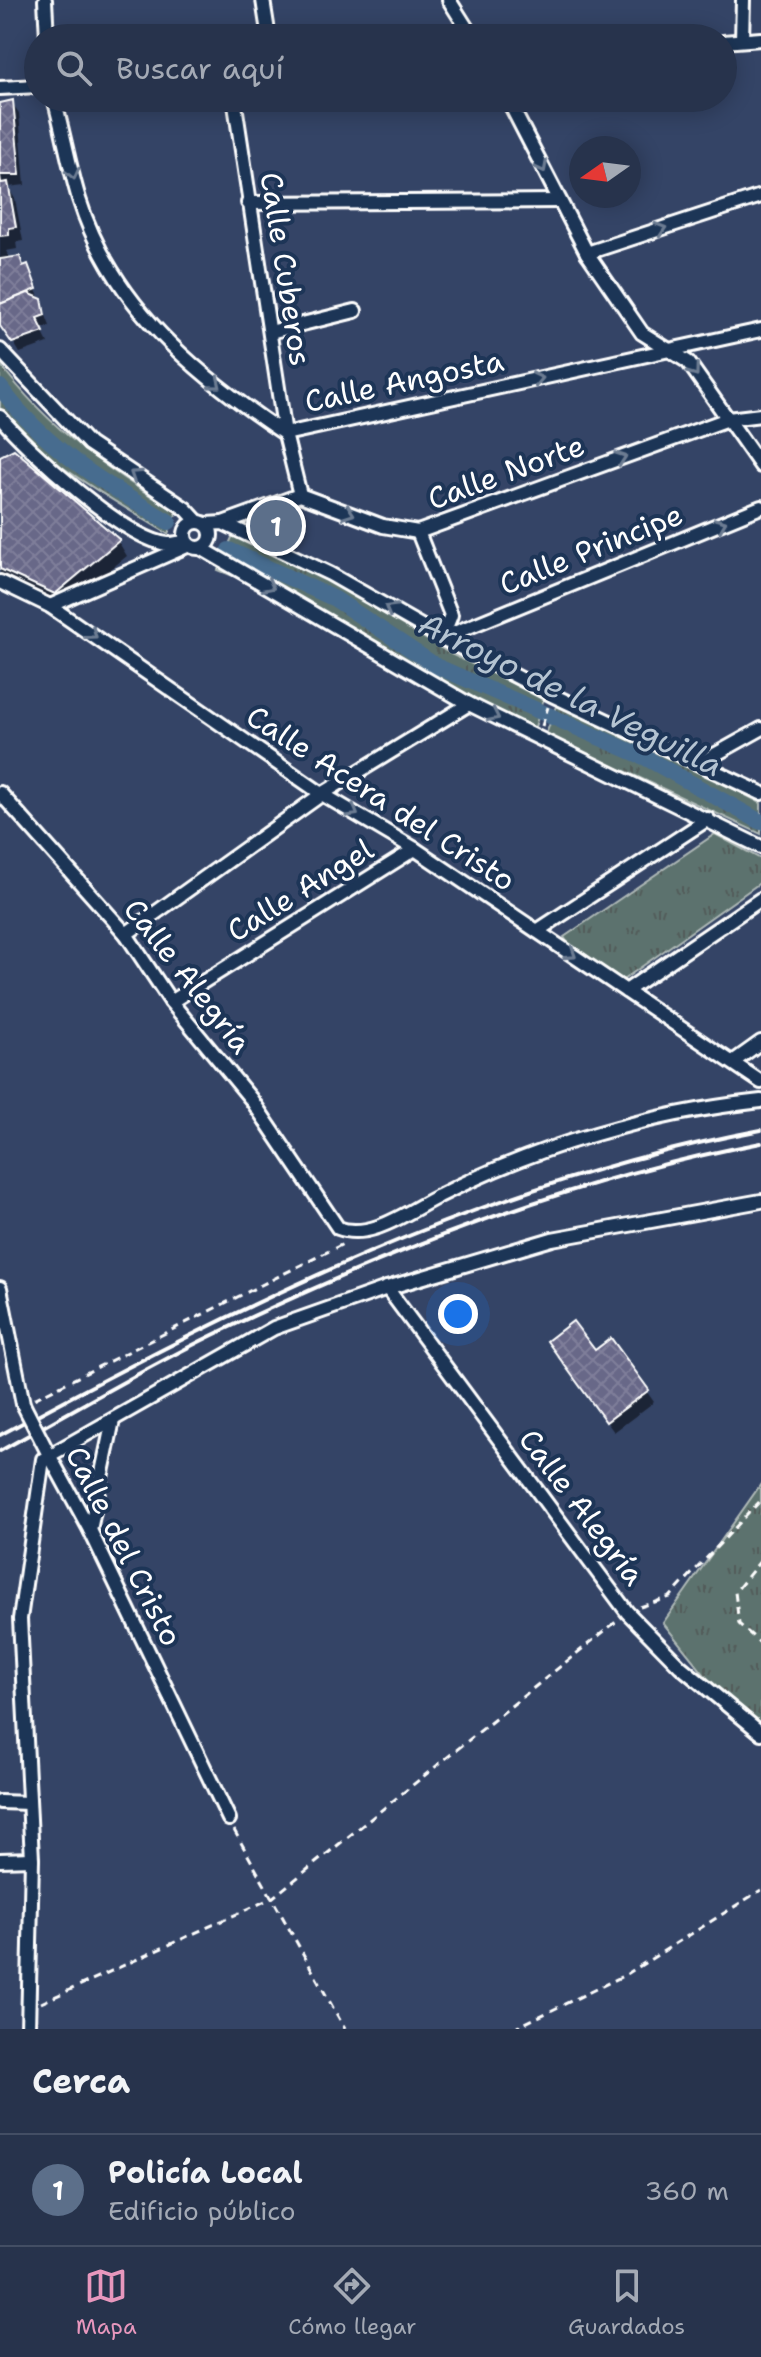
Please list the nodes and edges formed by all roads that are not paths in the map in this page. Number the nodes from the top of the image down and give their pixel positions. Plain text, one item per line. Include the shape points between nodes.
1 (45, 0) edge
2 (263, 0) edge
3 (449, 0) edge
4 (743, 0) edge
5 (46, 24) edge
6 (267, 24) edge
7 (464, 24) edge
8 (761, 39) edge
9 (742, 40) junction
10 (737, 41) edge
11 (24, 87) edge
12 (0, 88) edge
13 (57, 112) edge
14 (236, 112) edge
15 (514, 112) edge
16 (761, 196) edge
17 (560, 201) junction
18 (248, 203) junction
19 (587, 253) junction
20 (355, 311) dead end
21 (761, 330) edge
22 (270, 332) junction
23 (0, 350) edge
24 (674, 350) junction
25 (761, 415) edge
26 (0, 417) edge
27 (728, 419) junction
28 (5, 432) edge
29 (285, 434) junction
30 (761, 466) edge
31 (300, 495) junction
32 (761, 507) edge
33 (202, 523) junction
34 (223, 523) junction
35 (418, 532) junction
36 (192, 545) junction
37 (0, 582) edge
38 (50, 606) junction
39 (442, 638) junction
40 (469, 704) junction
41 (761, 729) edge
42 (700, 763) junction
43 (0, 793) edge
44 (761, 793) edge
45 (322, 794) junction
46 (708, 819) junction
47 (761, 847) edge
48 (415, 849) junction
49 (761, 899) edge
50 (537, 931) junction
51 (126, 934) junction
52 (626, 991) junction
53 (171, 1002) junction
54 (761, 1042) edge
55 (733, 1062) junction
56 (761, 1082) edge
57 (761, 1101) edge
58 (761, 1201) edge
59 (0, 1288) edge
60 (387, 1288) junction
61 (3, 1319) edge
62 (113, 1420) junction
63 (48, 1454) junction
64 (90, 1530) junction
65 (761, 1733) edge
66 (0, 1802) edge
67 (29, 1803) junction
68 (229, 1819) road end
69 (32, 1859) junction
70 (0, 1860) edge
71 (28, 2029) edge

1 - 5 street
2 - 6 street
3 - 7 street
4 - 9 street
8 - 9 street
9 - 10 street
11 - 12 street
13 -> 29 street, Calle Angosta via 79,200 96,242 137,311 194,366
14 - 18 street, Calle Cuberos
15 -> 17 street
19 -> 16 street
17 - 18 street
17 - 19 street
18 - 22 street, Calle Cuberos
19 - 24 street via 642,333
20 - 22 street
21 - 24 street, Calle Angosta
22 - 29 street, Calle Cuberos
33 -> 23 street via 89,444
24 -> 27 street
29 -> 24 street, Calle Angosta
25 - 27 street, Calle Norte
26 - 28 street
27 - 30 street
35 -> 27 street, Calle Norte
28 - 36 street via 117,519 166,544
29 - 31 street, Calle Cuberos
31 - 34 street
31 -> 35 street, Calle Norte via 383,526
39 -> 32 street, Calle Principe
33 - 34 street
33 - 36 street via 186,528
33 - 36 street via 211,536 208,544
39 -> 34 street via 330,574
35 - 39 street via 451,615
36 - 38 street
36 -> 40 street
37 - 38 street, Calle Acera del Cristo
38 -> 45 street, Calle Acera del Cristo
39 - 42 street
40 - 45 street
40 -> 46 street
41 - 42 street
42 - 44 street
43 - 51 street, Calle Alegría
45 -> 48 street, Calle Acera del Cristo
45 - 51 street
46 - 47 street
46 - 50 street
48 - 50 street, Calle Acera del Cristo
48 - 53 street, Calle Angel
49 - 52 street
50 -> 52 street, Calle Acera del Cristo
51 - 53 street, Calle Alegría
52 - 55 street, Calle Acera del Cristo
53 - 57 street, Calle Alegría via 251,1099 338,1228 351,1237 487,1171 567,1142 721,1105
54 - 55 street
55 - 56 street, Calle Acera del Cristo
58 - 60 street via 552,1239
59 - 61 street, Calle del Cristo
60 - 62 street via 274,1328
60 - 65 street, Calle Alegría via 627,1612 680,1666
61 - 63 street, Calle del Cristo, bridge via 23,1404
62 - 63 street
62 - 64 street
63 - 64 street, Calle del Cristo
63 - 67 street via 43,1459 20,1619
64 - 68 street, Calle del Cristo
66 - 67 street
67 - 69 street
69 - 70 street
69 - 71 street

